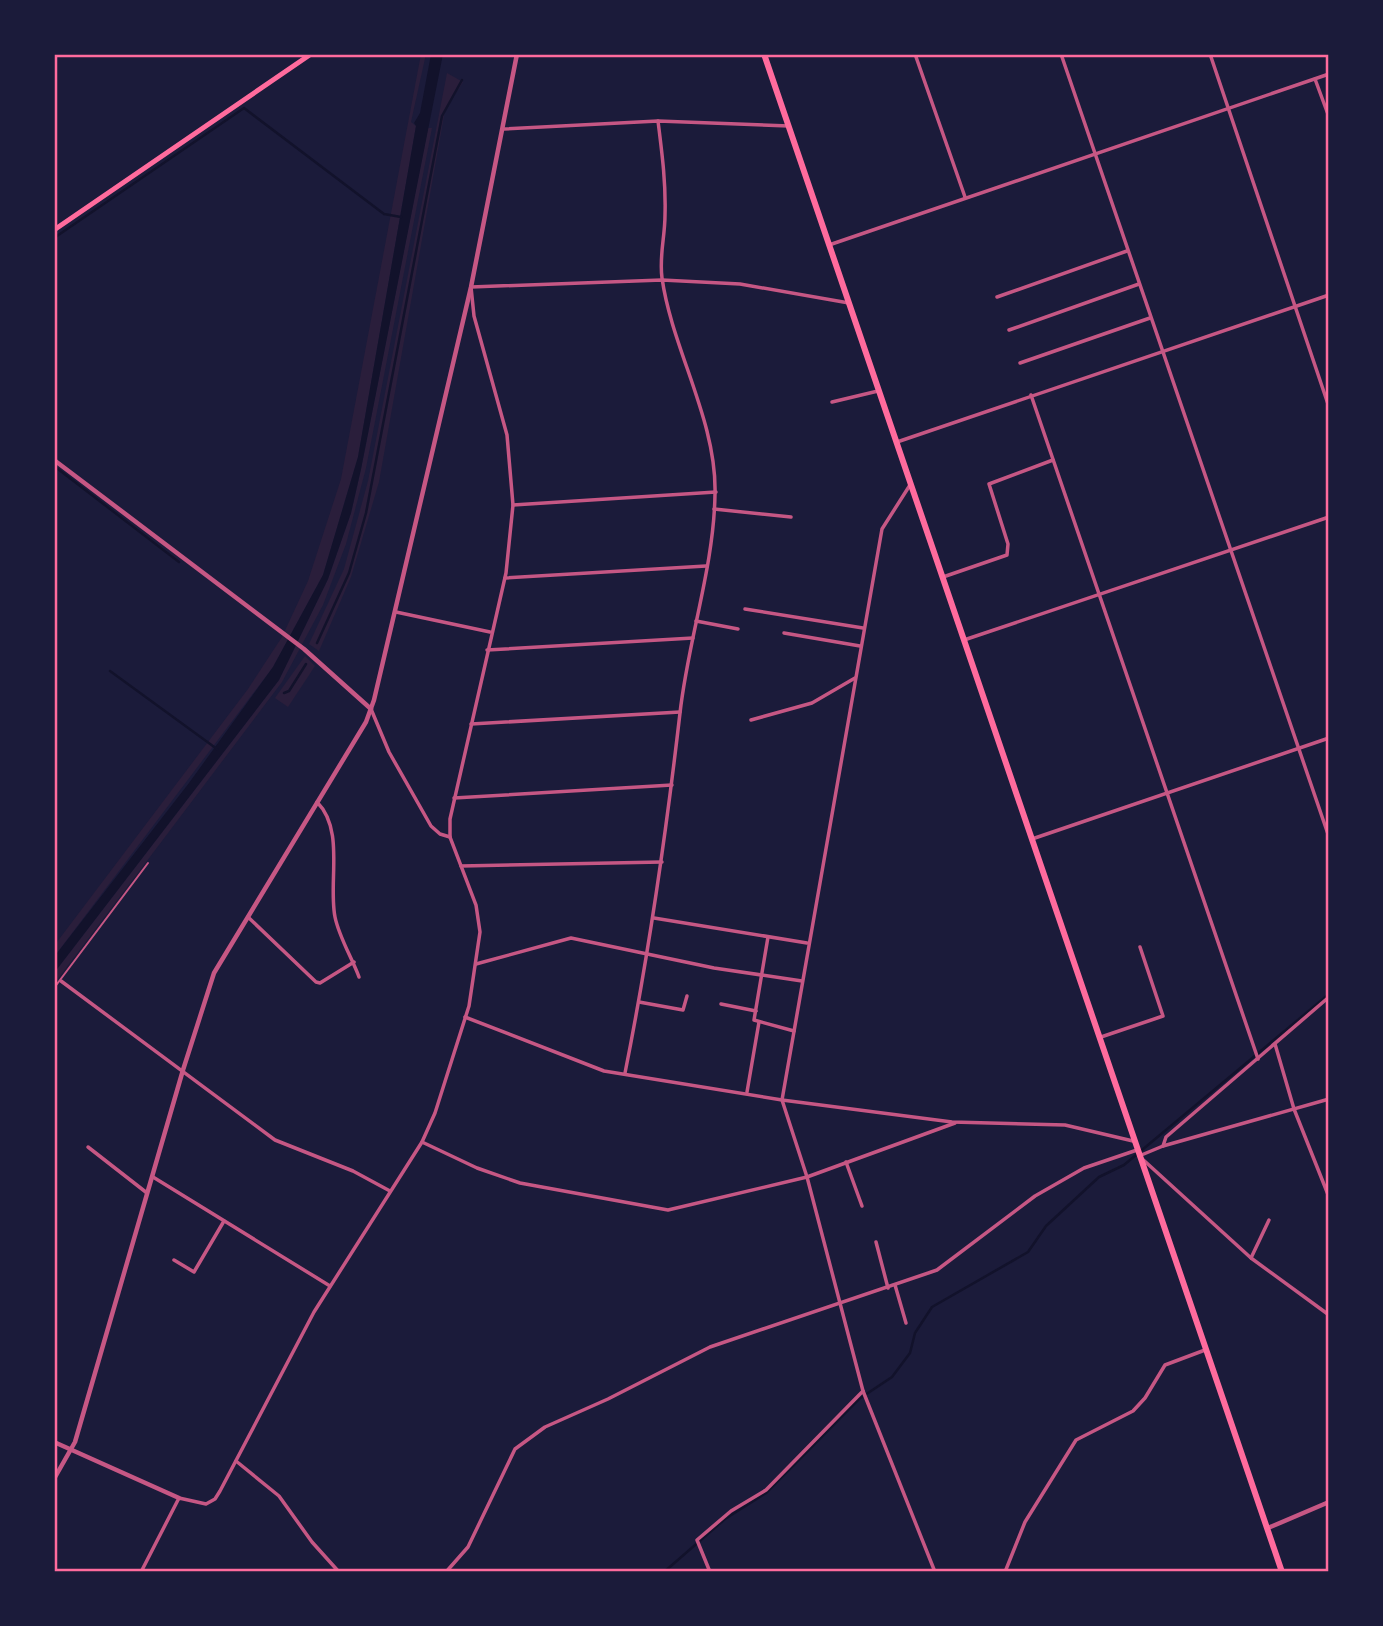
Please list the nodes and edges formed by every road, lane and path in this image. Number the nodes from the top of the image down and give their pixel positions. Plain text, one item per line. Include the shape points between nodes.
1 (311, 54) edge
2 (517, 54) edge
3 (764, 54) edge
4 (915, 54) edge
5 (1061, 54) edge
6 (1210, 54) edge
7 (1329, 74) edge
8 (1315, 79) junction
9 (1228, 108) junction
10 (1329, 117) edge
11 (658, 121) junction
12 (789, 126) junction
13 (503, 129) junction
14 (1095, 153) junction
15 (965, 197) junction
16 (54, 230) edge
17 (829, 245) junction
18 (1128, 251) junction
19 (662, 280) junction
20 (1139, 284) junction
21 (471, 287) junction
22 (1329, 295) edge
23 (997, 297) dead end
24 (849, 303) junction
25 (1294, 307) junction
26 (1151, 317) junction
27 (1009, 330) dead end
28 (1163, 351) junction
29 (1020, 363) dead end
30 (880, 390) junction
31 (1031, 395) junction
32 (832, 402) dead end
33 (1329, 407) edge
34 (897, 442) junction
35 (54, 460) edge
36 (1053, 460) junction
37 (911, 484) junction
38 (716, 492) junction
39 (513, 505) junction
40 (714, 509) junction
41 (791, 517) dead end
42 (1329, 517) edge
43 (1231, 550) junction
44 (706, 566) junction
45 (943, 577) junction
46 (505, 578) junction
47 (1099, 594) junction
48 (745, 609) dead end
49 (396, 612) junction
50 (696, 621) junction
51 (863, 628) junction
52 (738, 629) dead end
53 (491, 632) junction
54 (784, 633) dead end
55 (693, 638) junction
56 (964, 640) junction
57 (860, 646) junction
58 (487, 650) junction
59 (855, 678) junction
60 (371, 709) junction
61 (680, 712) junction
62 (751, 720) dead end
63 (471, 724) junction
64 (1329, 738) edge
65 (1298, 748) junction
66 (673, 785) junction
67 (1167, 793) junction
68 (454, 798) junction
69 (317, 802) junction
70 (450, 837) junction
71 (1329, 837) edge
72 (1032, 839) junction
73 (662, 862) junction
74 (148, 863) dead end
75 (461, 866) junction
76 (247, 916) junction
77 (654, 918) junction
78 (768, 937) junction
79 (808, 943) junction
80 (1140, 947) dead end
81 (649, 955) junction
82 (354, 962) junction
83 (476, 964) junction
84 (761, 976) junction
85 (359, 977) dead end
86 (61, 981) junction
87 (802, 981) junction
88 (54, 988) edge
89 (687, 996) dead end
90 (1329, 997) edge
91 (639, 1002) junction
92 (721, 1004) dead end
93 (756, 1011) junction
94 (465, 1017) junction
95 (759, 1022) junction
96 (794, 1031) junction
97 (1101, 1038) junction
98 (1275, 1044) junction
99 (1258, 1059) junction
100 (183, 1070) junction
101 (625, 1073) junction
102 (747, 1092) junction
103 (1329, 1099) edge
104 (782, 1100) junction
105 (1294, 1109) junction
106 (957, 1122) junction
107 (1135, 1141) junction
108 (422, 1142) junction
109 (1163, 1146) junction
110 (88, 1147) dead end
111 (1138, 1153) junction
112 (846, 1162) junction
113 (153, 1177) junction
114 (807, 1177) junction
115 (390, 1191) junction
116 (148, 1193) junction
117 (1329, 1197) edge
118 (862, 1206) dead end
119 (1269, 1220) dead end
120 (225, 1221) junction
121 (876, 1242) dead end
122 (1251, 1258) junction
123 (174, 1260) dead end
124 (330, 1286) junction
125 (895, 1286) junction
126 (888, 1288) junction
127 (839, 1304) junction
128 (1329, 1315) edge
129 (906, 1323) dead end
130 (1205, 1350) junction
131 (863, 1391) junction
132 (54, 1442) edge
133 (71, 1450) junction
134 (236, 1461) junction
135 (54, 1479) edge
136 (179, 1498) junction
137 (1329, 1502) edge
138 (1268, 1528) junction
139 (934, 1571) edge
140 (141, 1572) edge
141 (339, 1572) edge
142 (446, 1572) edge
143 (710, 1572) edge
144 (1005, 1572) edge
145 (1282, 1572) edge

1 - 16 main road
2 - 13 street
3 - 12 main road
4 - 15 street
5 - 14 street
6 - 9 street
7 - 8 street
8 - 9 street
8 - 10 street
9 - 14 street
9 - 25 street
11 - 12 street
11 - 13 street
11 - 19 street via 666,191
12 - 17 main road
13 - 21 street
14 - 15 street
14 - 18 street
15 - 17 street
17 - 24 main road
18 - 20 street
18 - 23 street
19 - 21 street
19 - 24 street via 740,284
19 - 38 street via 697,396
20 - 26 street
20 - 27 street
21 - 39 street via 474,316 507,435
21 - 49 street
22 - 25 street
24 - 30 main road
25 - 28 street
25 - 33 street
26 - 28 street
26 - 29 street
28 - 31 street
28 - 43 street
30 - 32 street
30 - 34 main road
31 - 34 street
31 - 36 street
34 - 37 main road
35 - 60 street via 281,632
36 - 45 street via 989,484 1009,544 1007,555
36 - 47 street
37 - 45 main road
37 - 51 street via 882,528
38 - 39 street
38 - 40 street
39 - 46 street
40 - 41 street
40 - 44 street
42 - 43 street
43 - 47 street
43 - 65 street
44 - 46 street
44 - 50 street
45 - 56 main road
46 - 53 street
47 - 56 street
47 - 67 street
48 - 51 street
49 - 53 street
49 - 60 street
50 - 52 street
50 - 55 street
51 - 57 street
53 - 58 street
54 - 57 street
55 - 58 street
55 - 61 street
56 - 72 main road
57 - 59 street
58 - 63 street
59 - 62 street via 813,703
59 - 79 street
60 - 69 street
60 - 70 street via 389,752 431,826
61 - 63 street
61 - 66 street
63 - 68 street
64 - 65 street
65 - 67 street
65 - 71 street
66 - 68 street
66 - 73 street
67 - 72 street
67 - 99 street
68 - 70 street
69 - 76 street
69 - 82 street via 331,834 335,918
70 - 75 street
72 - 97 main road
73 - 75 street
73 - 77 street
74 - 86 lane
75 - 83 street via 480,920
76 - 82 street via 316,982
76 - 100 street via 214,973
77 - 78 street
77 - 81 street
78 - 79 street
78 - 84 street
79 - 87 street
80 - 97 street via 1163,1016
81 - 83 street via 571,938
81 - 84 street
81 - 91 street
82 - 85 street
83 - 94 street
84 - 87 street
84 - 93 street
86 - 88 lane
86 - 100 street
87 - 96 street
89 - 91 street via 683,1010
90 - 98 street
91 - 101 street
92 - 93 street
93 - 95 street via 754,1020
94 - 101 street via 604,1071
94 - 108 street
95 - 96 street
95 - 102 street
96 - 104 street
97 - 107 main road
98 - 99 street
98 - 105 street
99 - 109 street via 1166,1137
100 - 113 street
100 - 115 street via 275,1140
101 - 102 street
102 - 104 street
103 - 105 street
104 - 106 street
104 - 114 street
105 - 109 street
105 - 117 street
106 - 107 street via 1065,1125
106 - 112 street
107 - 111 main road
108 - 114 street via 520,1183 668,1210
108 - 115 street
109 - 111 street
110 - 116 street
111 - 122 street
111 - 125 street via 1084,1168 1035,1196 937,1270
111 - 130 main road
112 - 114 street
112 - 118 street
113 - 116 street
113 - 120 street
114 - 127 street
115 - 124 street
116 - 133 street
119 - 122 street
120 - 123 street via 194,1272
120 - 124 street
121 - 126 street
122 - 128 street
124 - 134 street
125 - 126 street
125 - 129 street
126 - 127 street
127 - 131 street
127 - 142 street via 709,1347 545,1427 515,1449 468,1547
130 - 138 main road
130 - 144 street via 1165,1365 1133,1411 1076,1440 1025,1522
131 - 139 street
131 - 143 street via 766,1490 731,1511 697,1541
132 - 133 street
133 - 135 street
133 - 136 street
134 - 136 street via 210,1503
134 - 141 street via 279,1496
136 - 140 street
137 - 138 street
138 - 145 main road

